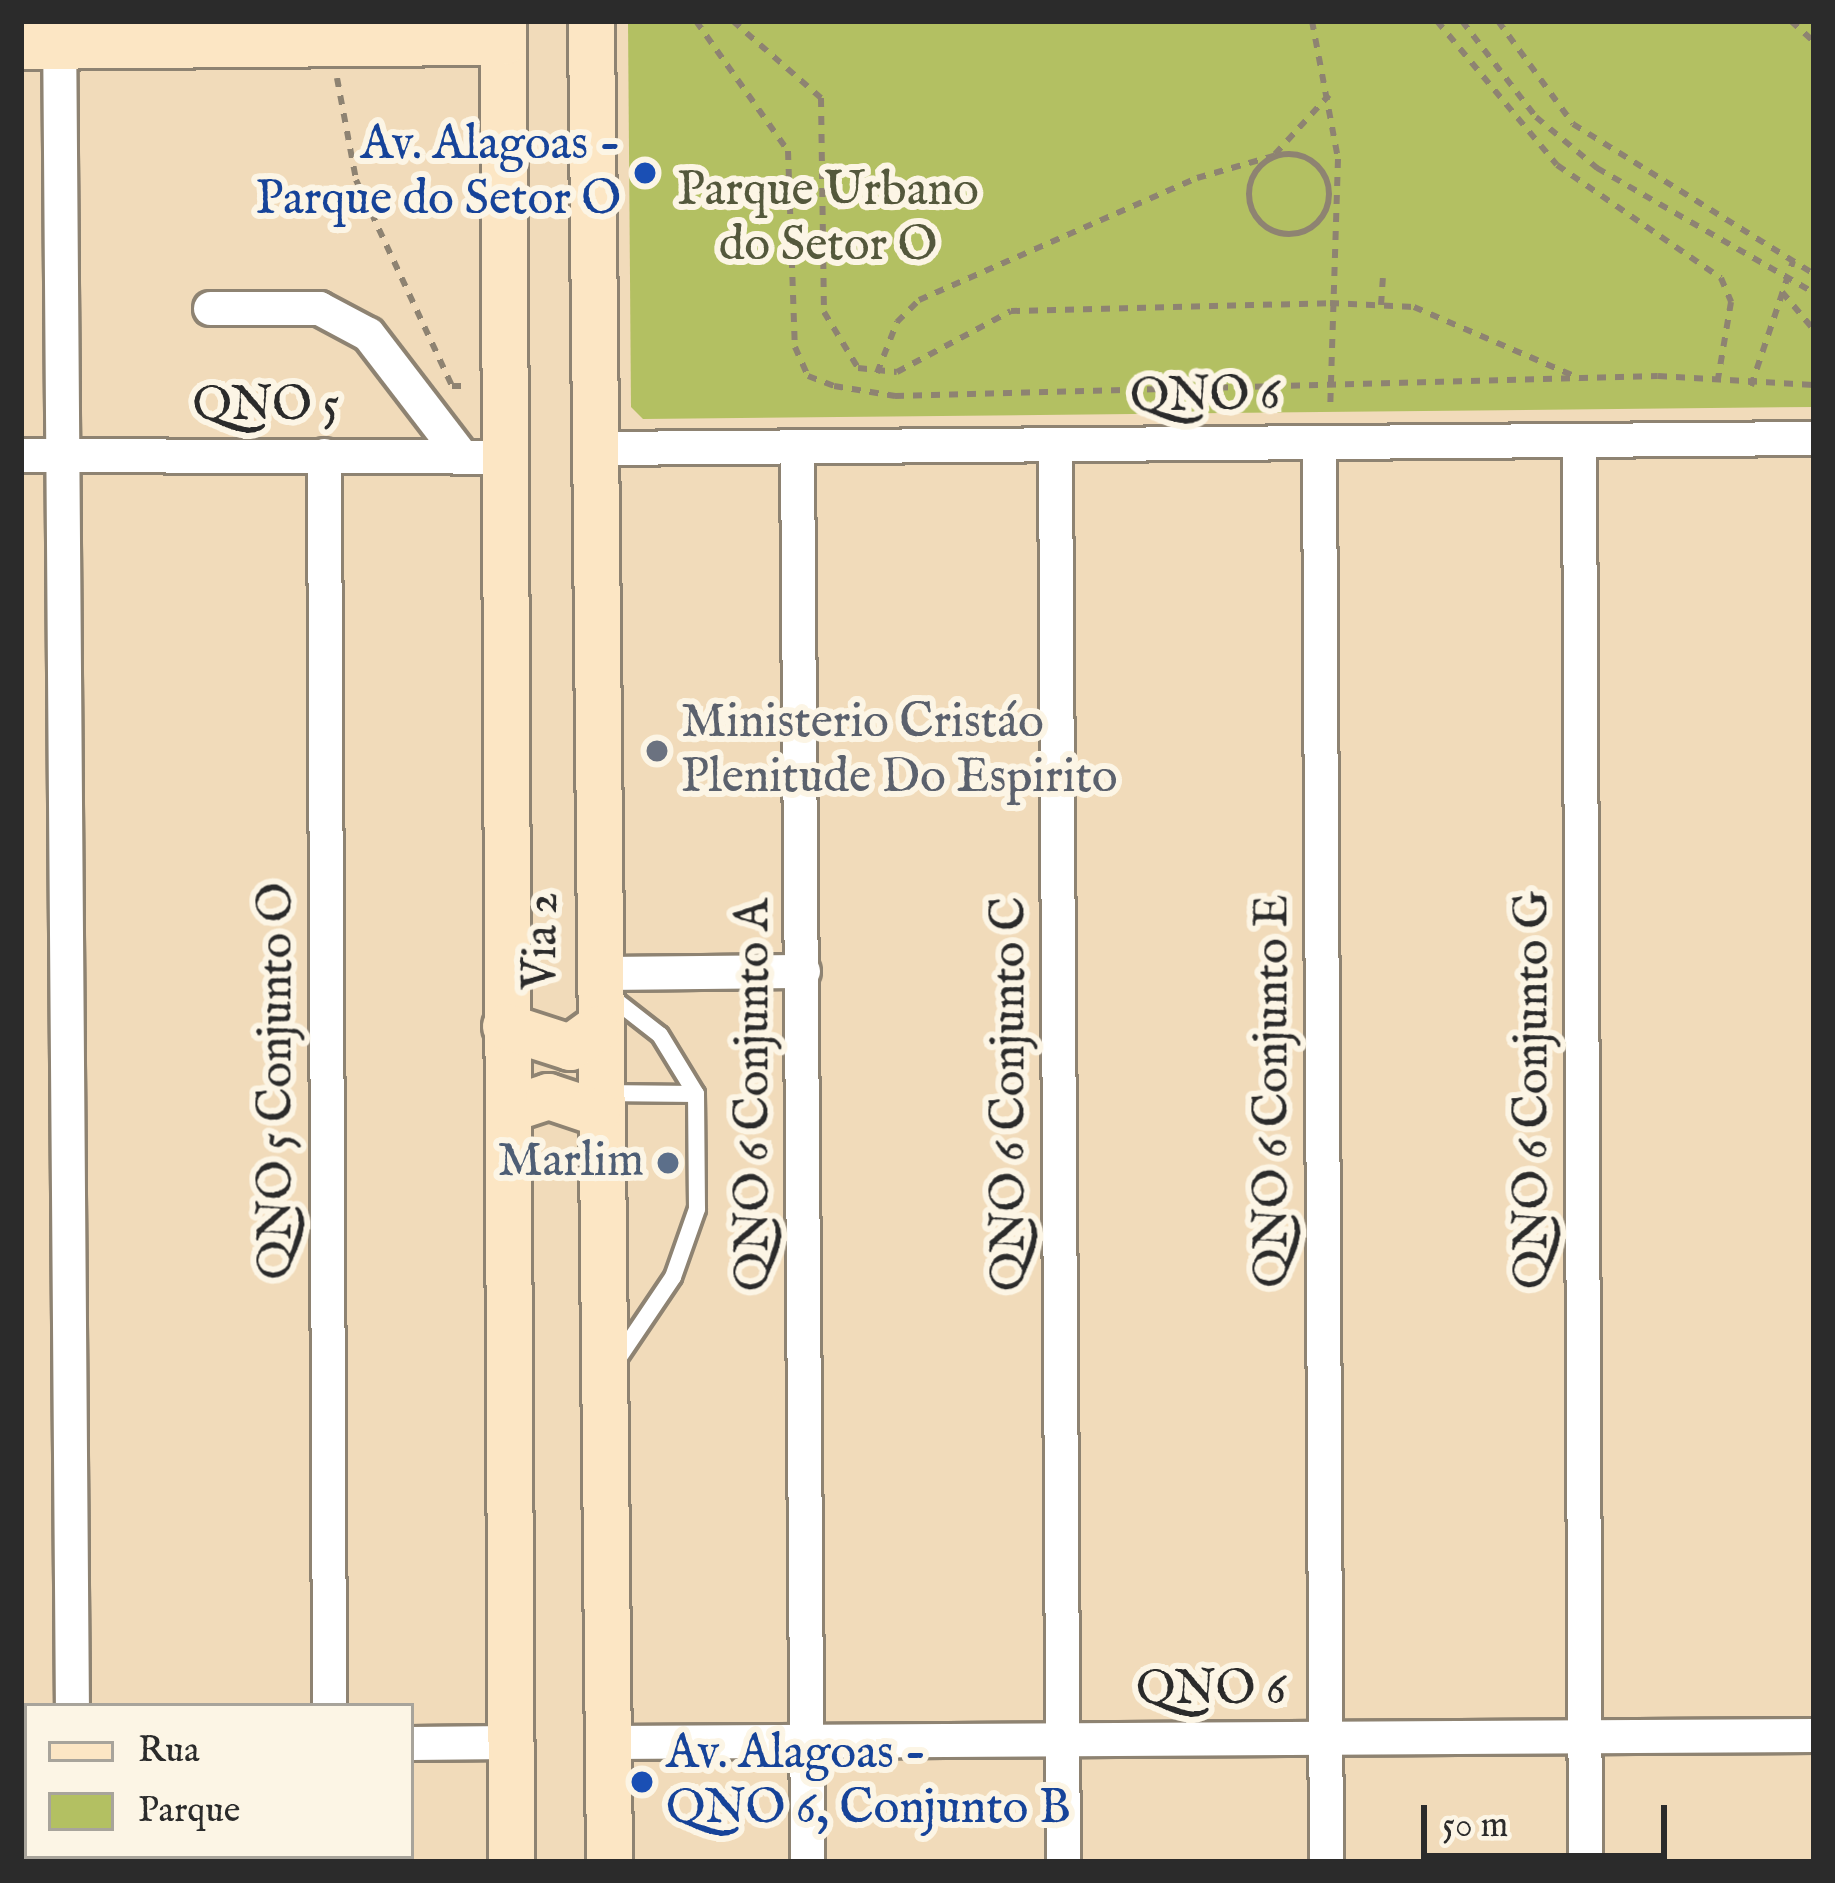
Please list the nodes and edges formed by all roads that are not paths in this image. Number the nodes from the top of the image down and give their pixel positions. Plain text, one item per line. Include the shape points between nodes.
1 (591, 21) edge
2 (503, 32) edge
3 (47, 38) edge
4 (210, 308) dead end
5 (1324, 428) junction
6 (1814, 438) edge
7 (1579, 442) junction
8 (598, 448) junction
9 (796, 448) junction
10 (1055, 448) junction
11 (63, 454) junction
12 (323, 454) junction
13 (21, 455) edge
14 (461, 455) junction
15 (510, 457) junction
16 (803, 970) junction
17 (597, 996) junction
18 (505, 1026) junction
19 (696, 1094) junction
20 (596, 1102) junction
21 (508, 1109) junction
22 (597, 1389) junction
23 (72, 1703) edge
24 (329, 1703) edge
25 (1814, 1735) edge
26 (1585, 1737) junction
27 (1325, 1738) junction
28 (1063, 1740) junction
29 (509, 1742) junction
30 (609, 1742) junction
31 (806, 1742) junction
32 (414, 1743) edge
33 (511, 1862) edge
34 (609, 1862) edge
35 (807, 1862) edge
36 (1064, 1862) edge
37 (1326, 1862) edge
38 (1585, 1862) edge

1 - 8 main road, Via 2
2 - 3 main road via 334,44
2 - 15 main road, Via 2
3 - 11 street
4 - 14 street via 319,308 368,334
5 - 7 street, QNO 6
5 - 10 street, QNO 6
5 - 27 street, QNO 6 Conjunto E
6 - 7 street, QNO 6
7 - 26 street, QNO 6 Conjunto G
8 - 9 street, QNO 6
8 - 17 main road, Via 2
9 - 10 street, QNO 6
9 - 16 street, QNO 6 Conjunto A
10 - 28 street, QNO 6 Conjunto C
11 - 12 street, QNO 5
11 - 13 street, QNO 5
11 - 23 street
12 - 14 street, QNO 5
12 - 24 street, QNO 5 Conjunto O
14 - 15 street, QNO 5
15 - 18 main road, Via 2
16 - 17 street
16 - 31 street, QNO 6 Conjunto A
17 - 18 main road via 570,1047
17 - 19 lane via 660,1035
17 - 20 main road, Via 2
18 - 21 main road, Via 2
19 - 20 lane
19 - 22 lane via 697,1209 673,1277
20 - 21 main road via 548,1096
20 - 22 main road, Via 2
21 - 29 main road, Via 2
22 - 30 main road, Via 2
25 - 26 street, QNO 6
26 - 27 street, QNO 6
26 - 38 street, QNO 6 Conjunto G
27 - 28 street, QNO 6
27 - 37 street, QNO 6 Conjunto E
28 - 31 street, QNO 6
28 - 36 street, QNO 6 Conjunto C
29 - 32 street
29 - 33 main road, Via 2
30 - 31 street, QNO 6
30 - 34 main road, Via 2
31 - 35 street, QNO 6 Conjunto A

